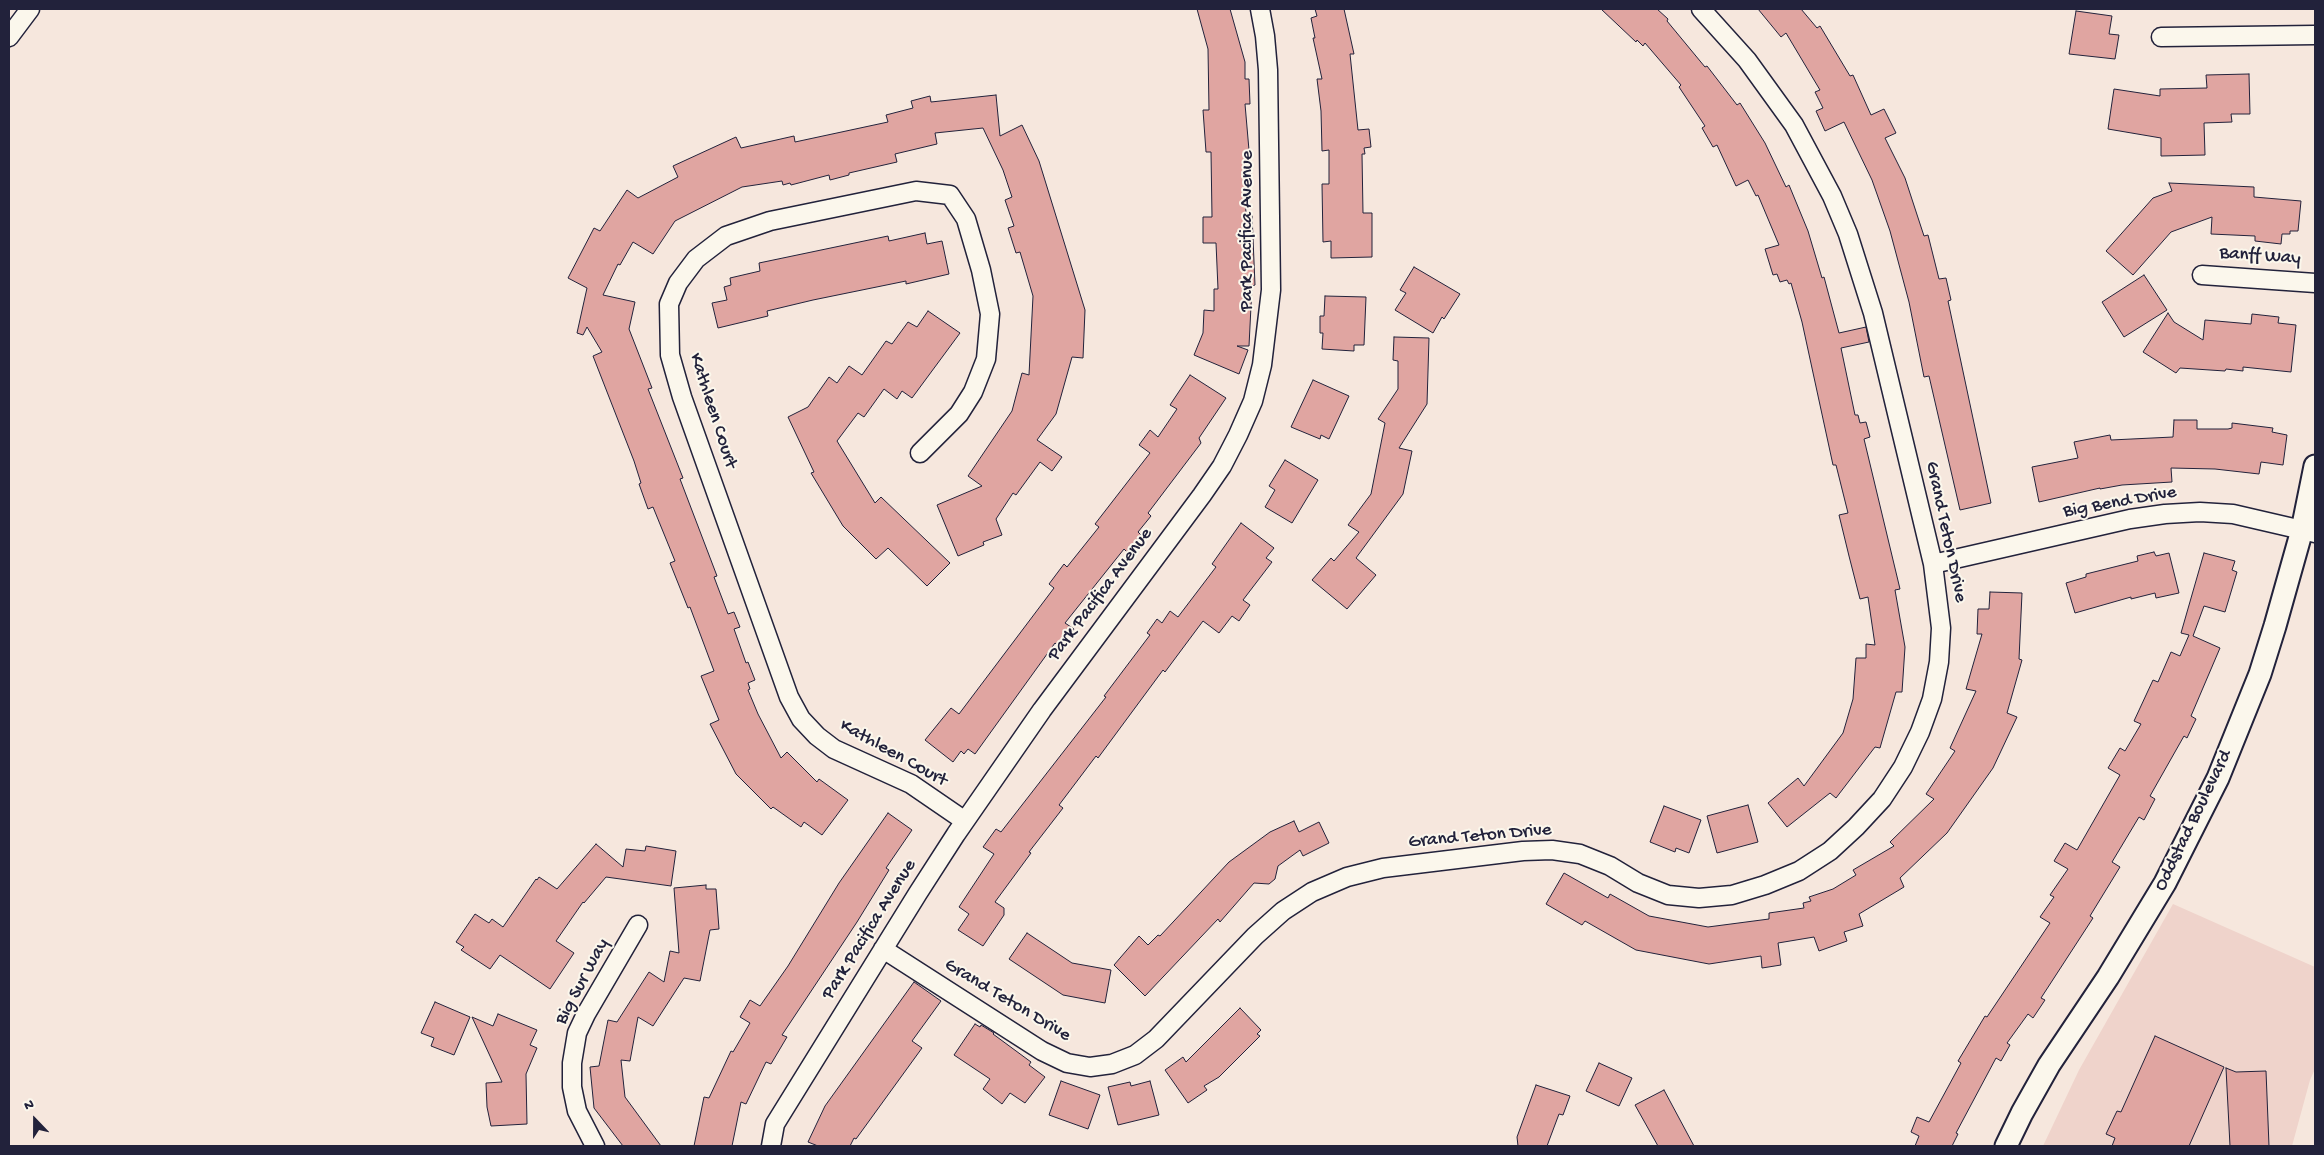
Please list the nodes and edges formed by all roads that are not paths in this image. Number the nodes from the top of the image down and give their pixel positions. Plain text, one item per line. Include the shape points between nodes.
1 (30, 9) edge
2 (1260, 9) edge
3 (1700, 9) edge
4 (2315, 35) edge
5 (9, 37) edge
6 (2161, 37) dead end
7 (2202, 275) dead end
8 (2315, 282) edge
9 (920, 453) dead end
10 (2315, 466) edge
11 (2308, 531) edge
12 (1933, 564) junction
13 (965, 821) junction
14 (638, 925) dead end
15 (883, 949) junction
16 (595, 1146) edge
17 (771, 1146) edge
18 (2006, 1146) edge

1 - 5 street
2 - 13 street, Park Pacifica Avenue via 1268,70 1271,290 1262,365 1253,401 1217,474 1042,710
3 - 12 street, Grand Teton Drive via 1748,60 1794,125 1848,234 1873,312
4 - 6 street
7 - 8 street, Banff Way
9 - 13 street, Kathleen Court via 959,414 973,392 986,359 990,314 981,270 966,219 950,195 916,191 770,221 726,236 696,259 678,283 669,304 670,355 789,697 801,719 834,749 911,784
10 - 11 street, Oddstad Boulevard
11 - 12 street, Big Bend Drive via 2233,514 2165,514
11 - 18 street, Oddstad Boulevard via 2260,674 2218,778 2160,891 2049,1066
12 - 15 street, Grand Teton Drive via 1941,628 1939,662 1932,699 1903,767 1882,798 1830,850 1799,871 1765,885 1699,898 1668,895 1638,884 1610,866 1580,854 1552,850 1383,868 1347,877 1312,892 1283,911 1156,1039 1135,1055 1112,1064 1090,1067 1067,1063 1042,1051
13 - 15 street, Park Pacifica Avenue
14 - 16 street, Big Sur Way via 577,1034 572,1087 577,1111
15 - 17 street, Park Pacifica Avenue via 775,1124

